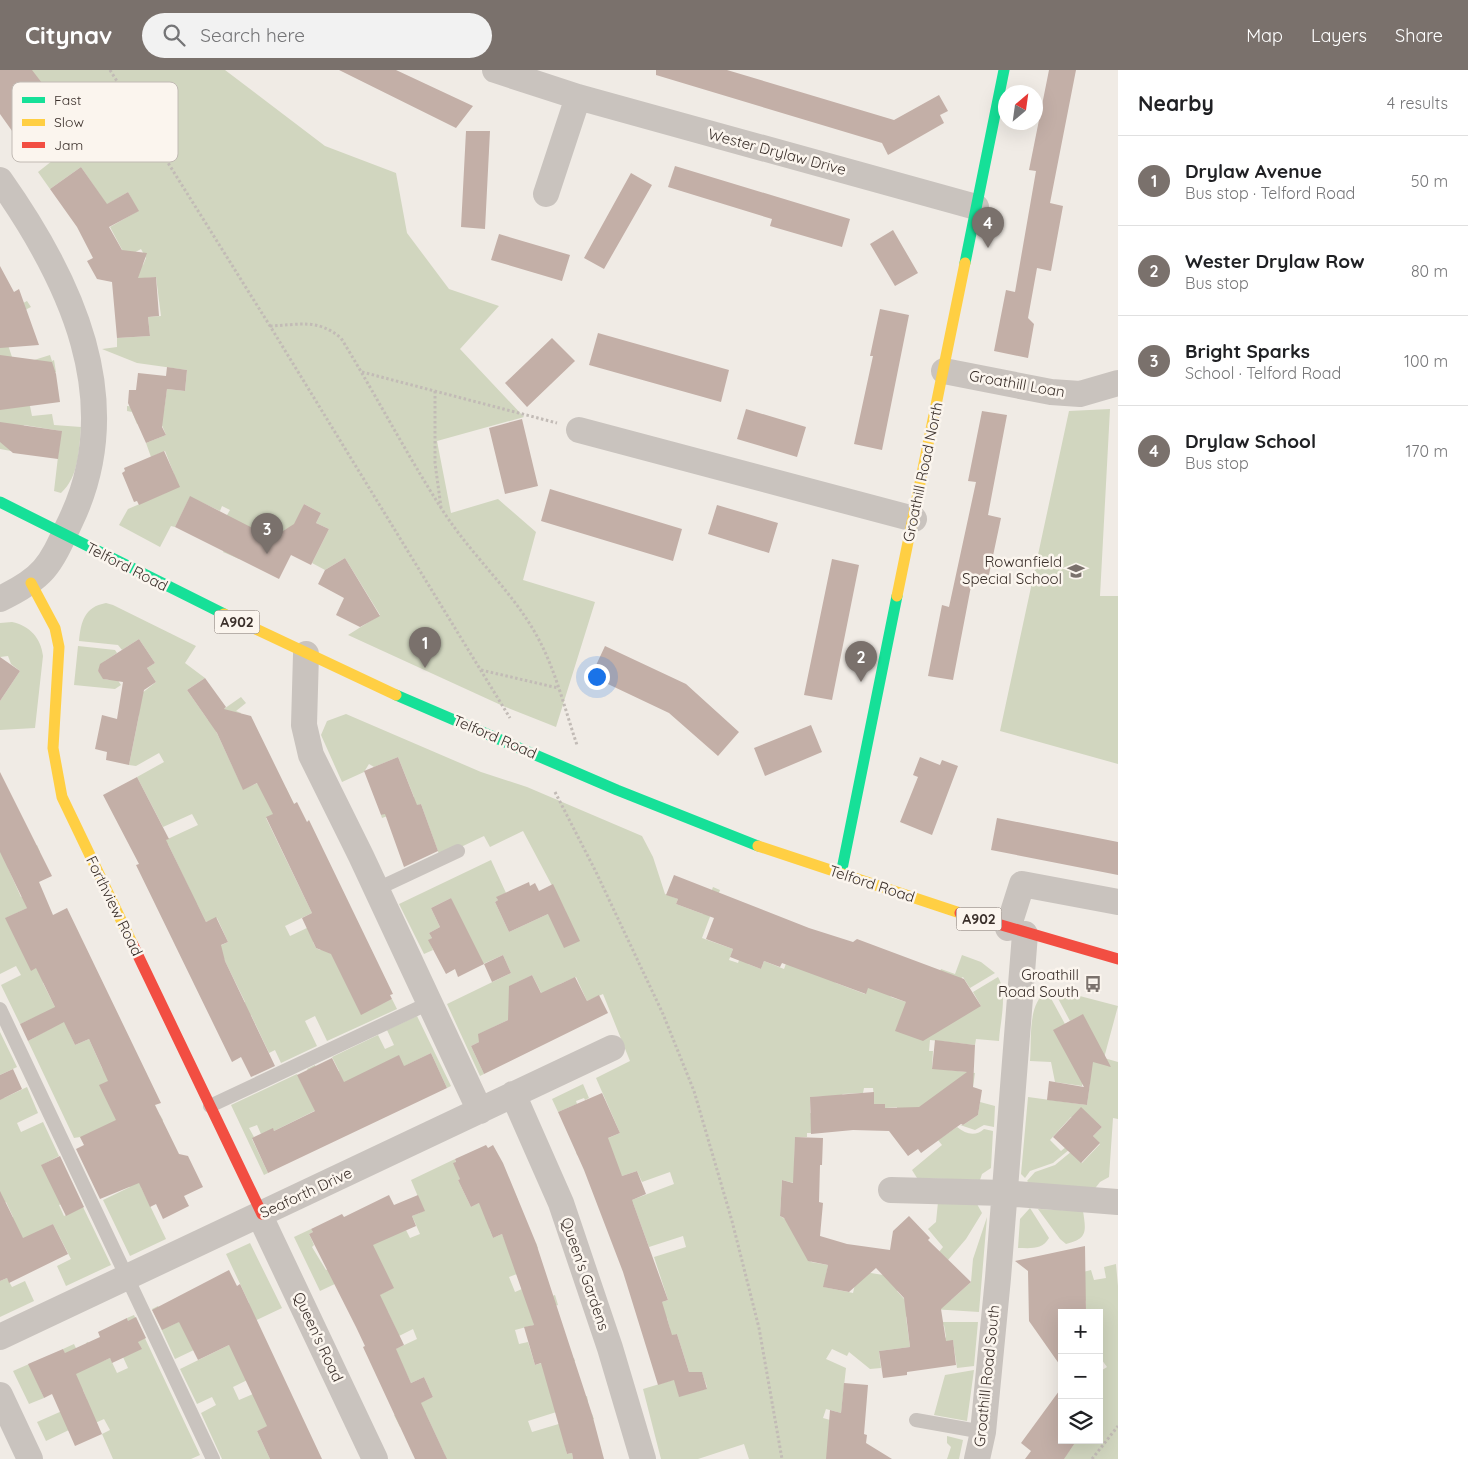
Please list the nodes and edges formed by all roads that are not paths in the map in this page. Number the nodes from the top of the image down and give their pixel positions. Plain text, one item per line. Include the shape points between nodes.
1 (494, 70) edge
2 (1004, 70) edge
3 (578, 97) junction
4 (0, 180) edge
5 (546, 194) dead end
6 (976, 207) junction
7 (944, 371) junction
8 (1118, 384) edge
9 (578, 430) road end
10 (0, 502) edge
11 (914, 519) junction
12 (64, 535) junction
13 (31, 583) junction
14 (0, 599) edge
15 (306, 654) junction
16 (458, 851) dead end
17 (841, 874) junction
18 (377, 889) junction
19 (1118, 902) edge
20 (1016, 931) junction
21 (1118, 959) edge
22 (429, 1003) junction
23 (0, 1009) edge
24 (612, 1048) dead end
25 (513, 1094) junction
26 (210, 1106) junction
27 (480, 1111) junction
28 (891, 1190) dead end
29 (1004, 1193) junction
30 (1118, 1202) edge
31 (261, 1215) junction
32 (128, 1278) junction
33 (0, 1337) edge
34 (0, 1395) edge
35 (916, 1420) dead end
36 (982, 1432) junction
37 (30, 1459) edge
38 (213, 1459) edge
39 (375, 1459) edge
40 (643, 1459) edge
41 (977, 1459) edge

1 - 3 street, Wester Drylaw Drive
2 - 6 street, Groathill Road North
3 - 5 street
3 - 6 street, Wester Drylaw Drive
4 - 12 street via 45,249 82,335 91,374 94,402 91,452 79,501
6 - 7 street, Groathill Road North
7 - 8 street, Groathill Loan via 1051,392 1080,394
7 - 11 street, Groathill Road North
9 - 11 street
10 - 12 street, Telford Road / A902
11 - 17 street, Groathill Road North
12 - 13 street via 51,563
12 - 15 street, Telford Road / A902
13 - 14 street
13 - 26 street, Forthview Road via 55,628 60,647 53,748 62,798
15 - 17 street, Telford Road / A902 via 707,826
15 - 18 street via 304,726 311,755
16 - 18 lane
17 - 20 street, Telford Road / A902
18 - 22 street
19 - 20 street via 1022,884
20 - 21 street, Telford Road / A902
20 - 29 street, Groathill Road South
22 - 26 lane
22 - 27 street
23 - 32 lane
24 - 25 street, Seaforth Drive
25 - 27 street, Seaforth Drive
25 - 40 street, Queen's Gardens via 561,1203
26 - 31 street, Forthview Road
27 - 31 street, Seaforth Drive
28 - 29 street
29 - 30 street
29 - 36 street, Groathill Road South
31 - 32 street, Seaforth Drive
31 - 39 street, Queen's Road
32 - 33 street, Seaforth Drive
32 - 38 lane
34 - 37 street
35 - 36 lane
36 - 41 street, Groathill Road South

